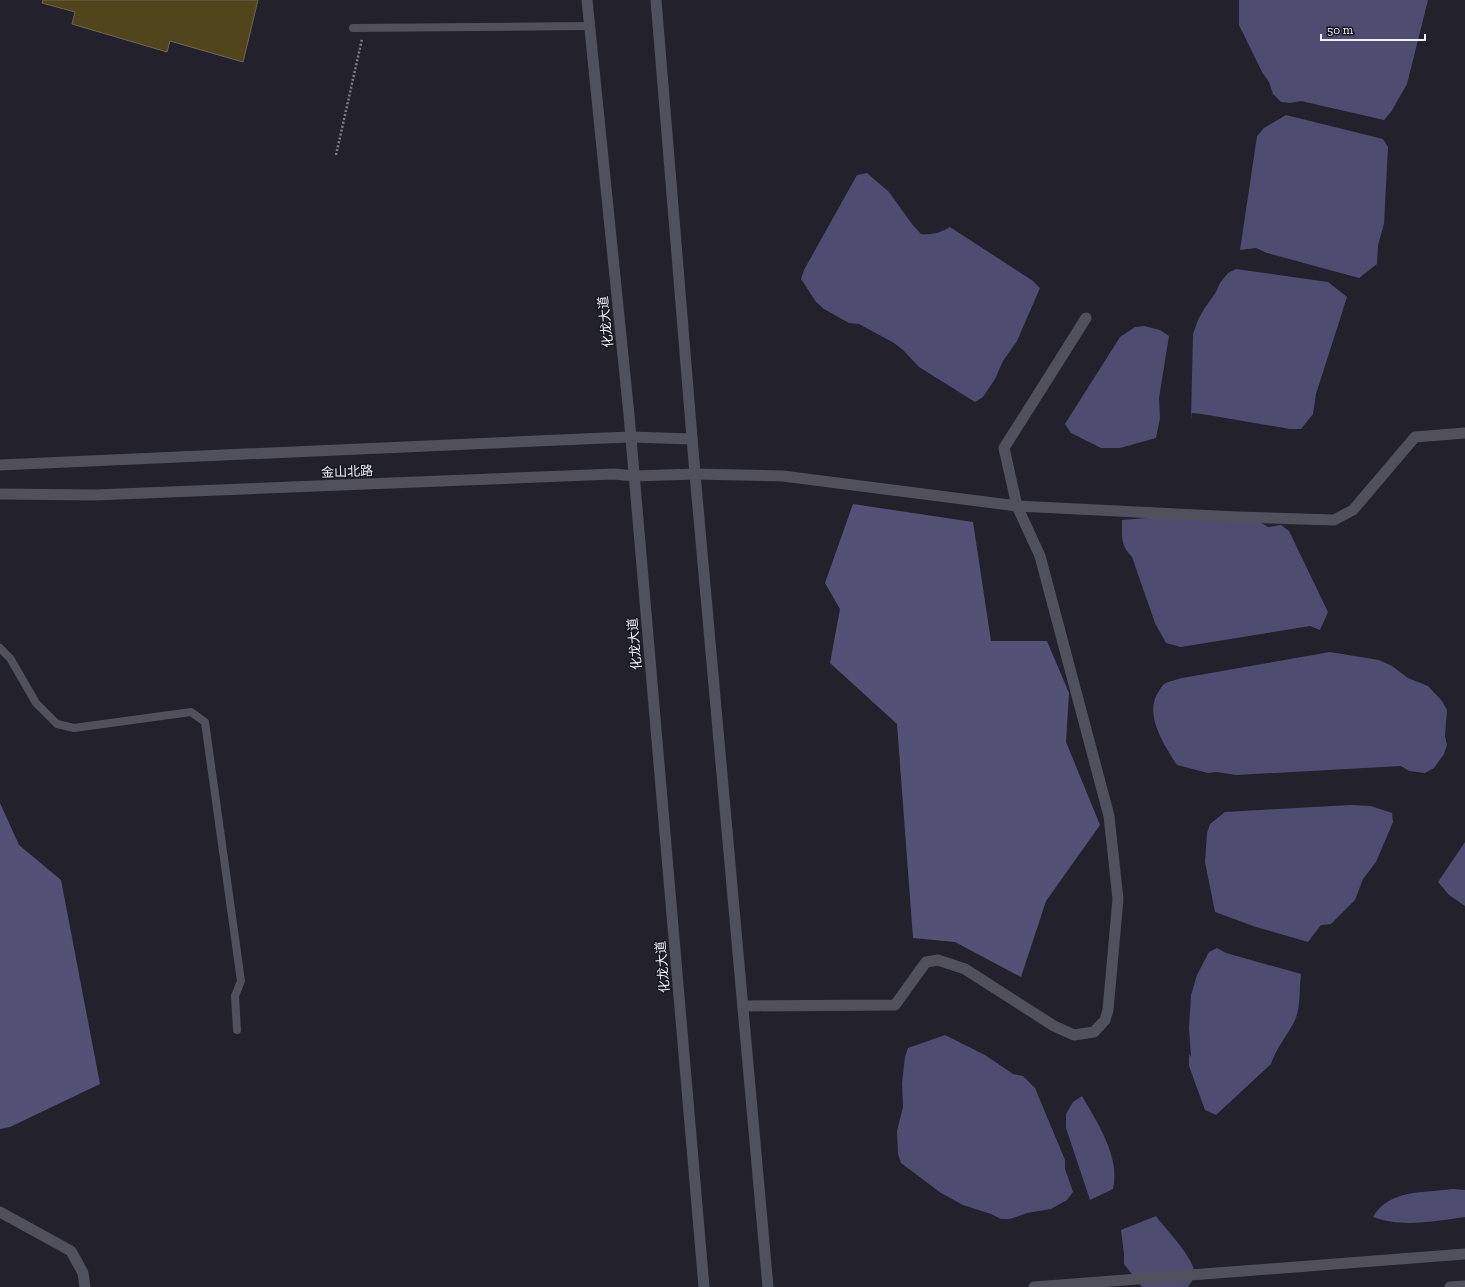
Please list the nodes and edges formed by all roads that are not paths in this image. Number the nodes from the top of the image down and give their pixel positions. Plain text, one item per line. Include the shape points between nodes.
1 (587, 0) edge
2 (656, 0) edge
3 (589, 26) junction
4 (353, 28) dead end
5 (1086, 318) dead end
6 (1465, 433) edge
7 (630, 437) junction
8 (692, 439) junction
9 (0, 465) edge
10 (695, 474) junction
11 (634, 476) junction
12 (0, 494) edge
13 (1017, 506) junction
14 (0, 648) edge
15 (743, 1006) junction
16 (237, 1030) dead end
17 (0, 1212) edge
18 (1465, 1254) edge
19 (1465, 1286) edge
20 (85, 1287) edge
21 (704, 1287) edge
22 (768, 1287) edge
23 (1034, 1287) edge
24 (1450, 1287) edge

1 - 3 street, 化龙大道
2 - 8 street
3 - 4 lane
3 - 7 street, 化龙大道
5 - 13 street via 1004,448
6 - 13 street, 金山北路 via 1415,437 1353,510 1334,520
7 - 8 street, 金山北路
7 - 9 street, 金山北路
7 - 11 street, 化龙大道
8 - 10 street
10 - 11 street, 金山北路
10 - 13 street, 金山北路 via 783,476
10 - 15 street
11 - 12 street, 金山北路 via 614,474 95,496
11 - 21 street, 化龙大道
13 - 15 street via 1040,556 1109,816 1118,899 1105,1020 1094,1032 1074,1035 1054,1026 965,969 938,960 926,962 895,1006
14 - 16 lane via 10,658 36,704 57,724 74,728 191,712 205,722 241,981 234,996
15 - 22 street
17 - 20 street via 71,1251 83,1273
18 - 23 street
19 - 24 street

